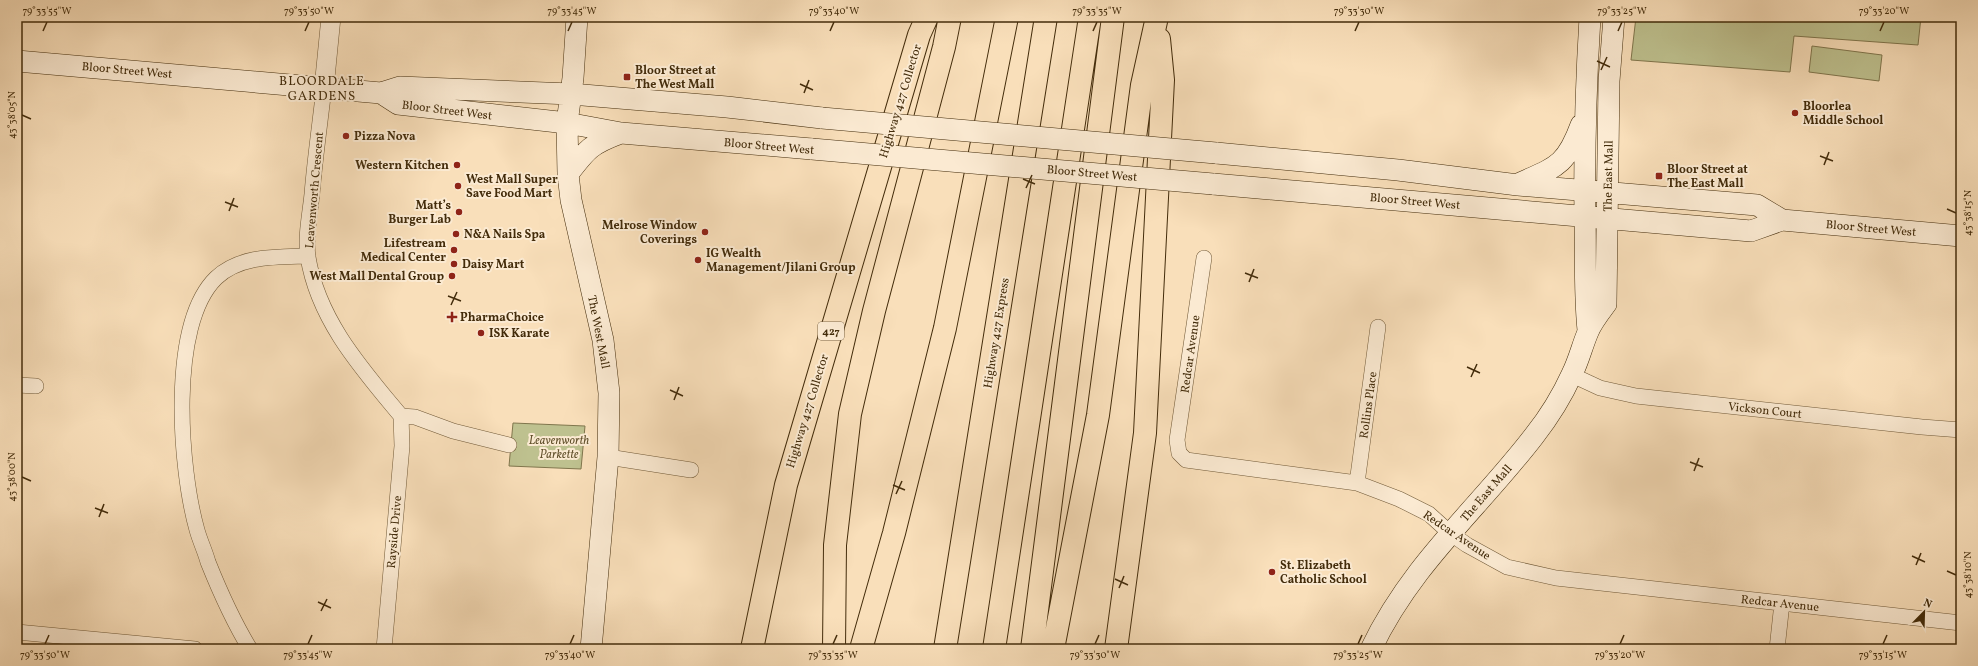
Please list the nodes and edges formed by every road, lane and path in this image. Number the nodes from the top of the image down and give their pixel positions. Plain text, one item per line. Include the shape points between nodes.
1 (331, 17) edge
2 (577, 17) edge
3 (927, 17) edge
4 (950, 17) edge
5 (1007, 17) edge
6 (1046, 17) edge
7 (1090, 17) edge
8 (1113, 17) edge
9 (1590, 17) edge
10 (1614, 17) edge
11 (1157, 19) edge
12 (17, 61) edge
13 (1586, 78) junction
14 (1609, 81) junction
15 (324, 88) junction
16 (381, 93) junction
17 (571, 94) junction
18 (1585, 112) junction
19 (567, 123) junction
20 (621, 133) junction
21 (568, 174) junction
22 (1518, 184) junction
23 (1584, 191) junction
24 (1608, 192) junction
25 (1585, 216) junction
26 (1608, 218) junction
27 (1782, 220) junction
28 (1961, 236) edge
29 (308, 256) junction
30 (1204, 258) dead end
31 (1378, 327) dead end
32 (1588, 330) junction
33 (1572, 375) junction
34 (17, 384) edge
35 (36, 386) dead end
36 (401, 416) junction
37 (1961, 430) edge
38 (510, 445) dead end
39 (608, 457) junction
40 (691, 470) dead end
41 (1357, 483) junction
42 (1450, 533) junction
43 (1782, 603) junction
44 (1961, 623) edge
45 (17, 632) edge
46 (148, 647) edge
47 (195, 649) edge
48 (250, 649) edge
49 (384, 649) edge
50 (591, 649) edge
51 (752, 649) edge
52 (834, 649) edge
53 (861, 649) edge
54 (945, 649) edge
55 (994, 649) edge
56 (1032, 649) edge
57 (1053, 649) edge
58 (1116, 649) edge
59 (1372, 649) edge
60 (1777, 649) edge

1 - 15 street
2 - 17 main road, The West Mall
3 - 51 highway, Highway 427 Collector / 427 via 919,35 786,485
4 - 52 highway via 850,414 835,545
5 - 53 highway via 945,328
6 - 54 highway, Highway 427 Express
7 - 55 highway
8 - 56 highway
9 - 13 main road, The East Mall
10 - 14 main road, The East Mall
11 - 57 highway via 1142,85 1098,415
11 - 58 highway via 1163,80 1145,433
12 - 15 main road, Bloor Street West
13 - 14 main road
13 - 18 main road, The East Mall
14 - 24 main road, The East Mall
15 - 16 main road, Bloor Street West
15 - 29 street, Leavenworth Crescent via 309,216
16 - 17 main road, Bloor Street West via 400,87
16 - 19 main road, Bloor Street West via 398,104
17 - 19 main road, The West Mall
17 - 22 main road, Bloor Street West, bridge via 1398,170
18 - 22 main road via 1572,147 1561,162
18 - 23 main road, The East Mall
19 - 20 main road, Bloor Street West
19 - 21 main road, The West Mall
20 - 21 main road via 588,148
20 - 25 main road, Bloor Street West, bridge
21 - 39 main road, The West Mall via 571,200 605,353 608,385
22 - 23 main road, Bloor Street West
23 - 24 main road, Bloor Street West
23 - 25 main road, The East Mall
24 - 26 main road, The East Mall
24 - 27 main road, Bloor Street West via 1757,205
25 - 26 main road, Bloor Street West
25 - 32 main road, The East Mall via 1584,298
26 - 27 main road, Bloor Street West via 1751,231
26 - 32 main road, The East Mall via 1606,304
27 - 28 main road, Bloor Street West
29 - 36 street, Leavenworth Crescent via 327,315 352,357
29 - 48 street via 254,260 228,269 217,278 200,300 188,340 182,405 187,484 197,531 205,553 225,605
30 - 41 street, Redcar Avenue via 1177,440 1179,453 1190,461
31 - 41 street, Rollins Place
32 - 33 main road, The East Mall
33 - 37 street, Vickson Court via 1600,388 1636,396
33 - 42 main road, The East Mall via 1552,411 1534,436
34 - 35 street
36 - 38 street via 415,417 453,431
36 - 49 street, Rayside Drive via 402,446
39 - 40 street
39 - 50 main road, The West Mall
41 - 42 street, Redcar Avenue via 1429,514
42 - 43 street, Redcar Avenue via 1493,560 1528,573
42 - 59 main road, The East Mall via 1408,585
43 - 44 street, Redcar Avenue
43 - 60 street
45 - 46 street
46 - 47 street

